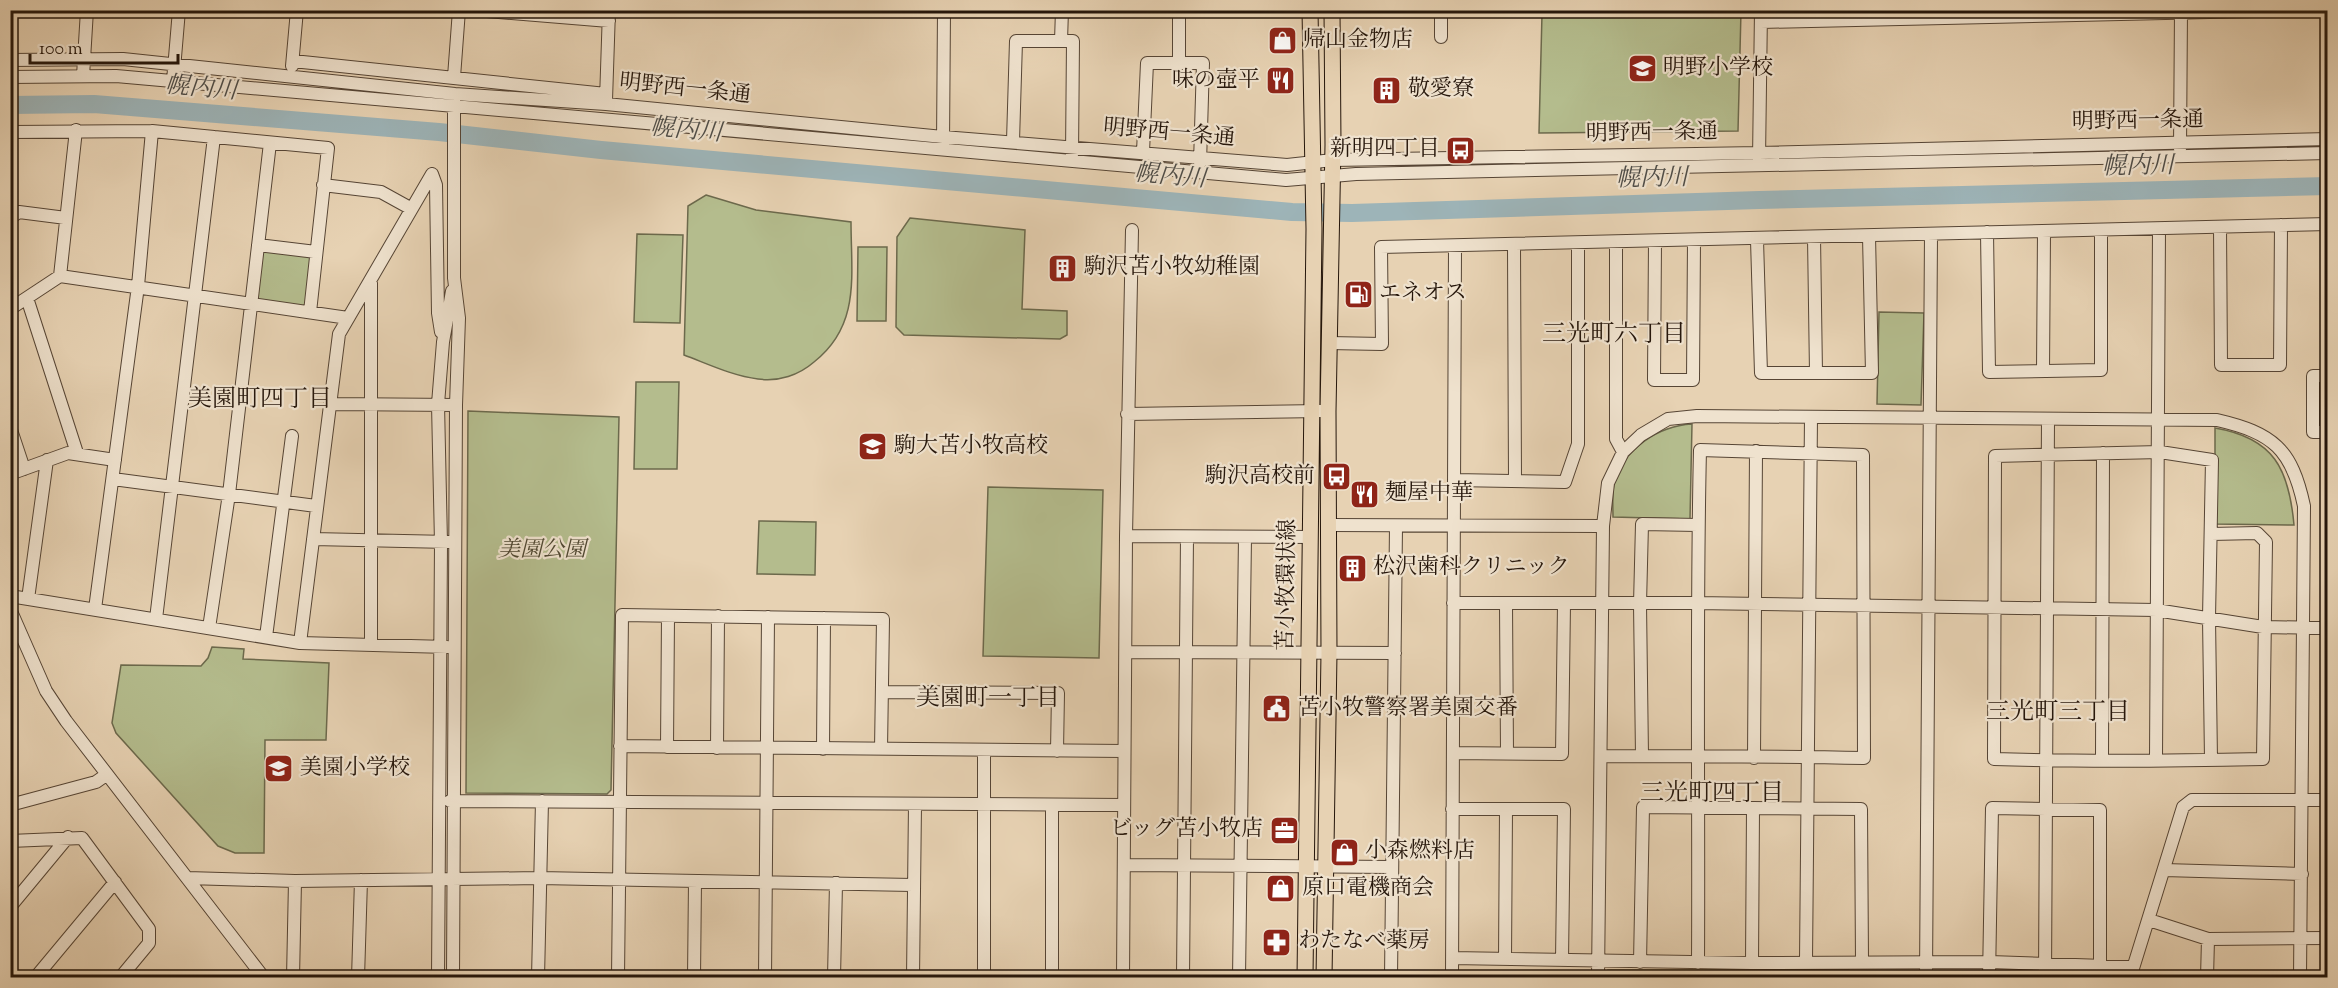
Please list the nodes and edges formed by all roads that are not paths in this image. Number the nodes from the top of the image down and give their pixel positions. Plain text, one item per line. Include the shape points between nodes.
1 (87, 10) edge
2 (179, 10) edge
3 (297, 10) edge
4 (459, 10) edge
5 (475, 10) edge
6 (944, 10) edge
7 (1062, 10) edge
8 (1179, 10) edge
9 (1310, 10) edge
10 (1332, 10) edge
11 (1441, 10) edge
12 (2303, 10) edge
13 (2251, 11) edge
14 (2181, 12) edge
15 (529, 13) edge
16 (2084, 13) edge
17 (1959, 14) edge
18 (2022, 14) edge
19 (1897, 15) edge
20 (609, 16) edge
21 (1761, 16) edge
22 (1834, 16) edge
23 (1441, 37) dead end
24 (1061, 41) junction
25 (83, 59) junction
26 (10, 60) edge
27 (292, 61) junction
28 (175, 63) junction
29 (1179, 63) junction
30 (291, 75) junction
31 (82, 76) junction
32 (10, 77) edge
33 (454, 77) junction
34 (173, 81) junction
35 (290, 91) junction
36 (606, 99) junction
37 (454, 105) junction
38 (605, 120) junction
39 (76, 130) junction
40 (152, 131) junction
41 (10, 132) edge
42 (943, 137) junction
43 (214, 138) junction
44 (2328, 139) edge
45 (1013, 141) junction
46 (2180, 142) junction
47 (270, 143) junction
48 (1072, 147) junction
49 (943, 151) junction
50 (1143, 153) junction
51 (1759, 153) junction
52 (2328, 153) edge
53 (1200, 157) junction
54 (2180, 157) junction
55 (1333, 160) junction
56 (1071, 161) junction
57 (1314, 161) junction
58 (1759, 166) junction
59 (1199, 173) junction
60 (1333, 176) junction
61 (323, 185) junction
62 (1314, 185) junction
63 (410, 208) junction
64 (10, 218) edge
65 (66, 218) junction
66 (2328, 224) edge
67 (2281, 225) junction
68 (2220, 227) junction
69 (2159, 229) junction
70 (1132, 230) dead end
71 (2100, 230) junction
72 (1987, 232) junction
73 (2044, 232) junction
74 (1931, 235) junction
75 (1869, 236) junction
76 (1814, 237) junction
77 (1694, 240) junction
78 (1757, 240) junction
79 (1655, 242) junction
80 (1616, 243) junction
81 (1578, 244) junction
82 (258, 245) junction
83 (1514, 246) junction
84 (1455, 247) junction
85 (316, 252) junction
86 (60, 276) junction
87 (454, 278) junction
88 (371, 282) junction
89 (138, 286) junction
90 (195, 295) junction
91 (27, 298) junction
92 (250, 303) junction
93 (10, 309) edge
94 (310, 312) junction
95 (348, 318) junction
96 (443, 342) junction
97 (1329, 343) junction
98 (2043, 371) junction
99 (1816, 373) junction
100 (2328, 376) edge
101 (330, 404) junction
102 (438, 404) junction
103 (371, 405) junction
104 (456, 405) junction
105 (1312, 411) junction
106 (1328, 411) junction
107 (1127, 414) junction
108 (1811, 417) junction
109 (1931, 418) junction
110 (2160, 418) junction
111 (2048, 419) junction
112 (10, 427) edge
113 (2328, 432) edge
114 (292, 436) dead end
115 (1756, 451) junction
116 (1623, 452) junction
117 (1809, 452) junction
118 (2160, 452) junction
119 (77, 453) junction
120 (2103, 453) junction
121 (2048, 454) junction
122 (47, 460) junction
123 (115, 460) junction
124 (24, 469) junction
125 (10, 474) edge
126 (113, 479) junction
127 (1454, 480) junction
128 (1515, 481) junction
129 (172, 487) junction
130 (229, 494) junction
131 (283, 503) junction
132 (316, 506) junction
133 (1330, 525) junction
134 (1452, 525) junction
135 (1698, 525) junction
136 (1396, 526) junction
137 (1603, 526) junction
138 (2211, 534) junction
139 (1126, 536) junction
140 (1187, 537) junction
141 (1245, 537) junction
142 (1311, 537) junction
143 (313, 539) junction
144 (370, 542) junction
145 (456, 542) junction
146 (441, 543) junction
147 (10, 597) edge
148 (28, 599) junction
149 (1453, 603) junction
150 (1696, 603) junction
151 (1506, 604) junction
152 (1564, 604) junction
153 (1603, 604) junction
154 (1640, 604) junction
155 (1754, 604) junction
156 (1808, 605) junction
157 (1927, 605) junction
158 (1865, 607) junction
159 (1993, 607) junction
160 (10, 609) edge
161 (95, 609) junction
162 (2047, 609) junction
163 (2103, 609) junction
164 (2156, 610) junction
165 (668, 616) junction
166 (718, 616) junction
167 (768, 617) junction
168 (824, 618) junction
169 (2209, 618) junction
170 (156, 619) junction
171 (2263, 627) junction
172 (2302, 627) junction
173 (210, 628) junction
174 (2328, 628) edge
175 (266, 637) junction
176 (300, 643) junction
177 (371, 645) junction
178 (454, 646) junction
179 (441, 647) junction
180 (1126, 652) junction
181 (1187, 652) junction
182 (1243, 652) junction
183 (1309, 653) junction
184 (1329, 653) junction
185 (1395, 653) junction
186 (882, 692) junction
187 (620, 746) junction
188 (667, 747) junction
189 (717, 748) junction
190 (767, 748) junction
191 (823, 749) junction
192 (881, 749) junction
193 (984, 750) junction
194 (1057, 751) junction
195 (1124, 752) junction
196 (1453, 753) junction
197 (1507, 753) junction
198 (1601, 756) junction
199 (1642, 756) junction
200 (1698, 757) junction
201 (1808, 757) junction
202 (1754, 758) junction
203 (2102, 759) junction
204 (2156, 759) junction
205 (2211, 760) junction
206 (2045, 761) junction
207 (106, 775) junction
208 (2301, 800) junction
209 (2328, 800) edge
210 (441, 801) junction
211 (456, 801) junction
212 (542, 801) junction
213 (619, 801) junction
214 (766, 803) junction
215 (915, 804) junction
216 (10, 805) edge
217 (984, 805) junction
218 (1052, 805) junction
219 (1124, 805) junction
220 (1699, 807) junction
221 (1753, 808) junction
222 (1807, 808) junction
223 (1452, 809) junction
224 (1506, 809) junction
225 (2045, 809) junction
226 (68, 837) junction
227 (10, 841) edge
228 (1125, 865) junction
229 (1185, 866) junction
230 (1240, 866) junction
231 (1306, 866) junction
232 (1325, 866) junction
233 (1391, 867) junction
234 (2164, 870) junction
235 (2302, 874) junction
236 (187, 878) junction
237 (539, 878) junction
238 (455, 879) junction
239 (361, 880) junction
240 (439, 880) junction
241 (766, 880) junction
242 (295, 881) junction
243 (618, 881) junction
244 (695, 881) junction
245 (115, 882) junction
246 (836, 883) junction
247 (914, 885) junction
248 (10, 907) edge
249 (2149, 920) junction
250 (2301, 937) junction
251 (2328, 938) edge
252 (2208, 939) junction
253 (1452, 958) junction
254 (1505, 959) junction
255 (1562, 960) junction
256 (1598, 961) junction
257 (1640, 962) junction
258 (1806, 962) junction
259 (1862, 962) junction
260 (1926, 962) junction
261 (1990, 962) junction
262 (1698, 963) junction
263 (1752, 963) junction
264 (2045, 964) junction
265 (2100, 966) junction
266 (2132, 972) edge
267 (35, 978) edge
268 (120, 978) edge
269 (264, 978) edge
270 (292, 978) edge
271 (358, 978) edge
272 (438, 978) edge
273 (453, 978) edge
274 (538, 978) edge
275 (618, 978) edge
276 (694, 978) edge
277 (765, 978) edge
278 (834, 978) edge
279 (913, 978) edge
280 (984, 978) edge
281 (1052, 978) edge
282 (1123, 978) edge
283 (1183, 978) edge
284 (1239, 978) edge
285 (1305, 978) edge
286 (1324, 978) edge
287 (1391, 978) edge
288 (1452, 978) edge
289 (1598, 978) edge
290 (1926, 978) edge
291 (1989, 978) edge
292 (2045, 978) edge
293 (2207, 978) edge
294 (2300, 978) edge

1 - 25 street
2 - 28 street
3 - 27 street
4 - 33 street
5 - 15 street
6 - 42 street
7 - 24 street
8 - 29 street
9 - 57 main road, 苫小牧環状線
10 - 55 main road, 苫小牧環状線
11 - 23 street
12 - 13 street
13 - 14 street
14 - 16 street
14 - 46 street
15 - 20 street
16 - 18 street
17 - 18 street
17 - 19 street
19 - 22 street
20 - 36 street
21 - 22 street
21 - 51 street
24 - 45 street via 1016,41
24 - 48 street via 1073,41
25 - 26 street, 明野西一条通
25 - 28 street, 明野西一条通
25 - 31 street
27 - 30 street
27 - 33 street
28 - 30 street, 明野西一条通
28 - 34 street
29 - 50 street via 1147,63
29 - 53 street via 1203,63
30 - 35 street
30 - 37 street, 明野西一条通
31 - 32 street, 明野西一条通
31 - 34 street, 明野西一条通
33 - 36 street
34 - 35 street, 明野西一条通
35 - 37 street, 明野西一条通
36 - 37 street, 明野西一条通
36 - 38 street
36 - 42 street, 明野西一条通
37 - 38 street, 明野西一条通
37 - 87 street
38 - 49 street, 明野西一条通
39 - 40 street
39 - 41 street
39 - 65 street
40 - 43 street
40 - 89 street
42 - 45 street, 明野西一条通
42 - 49 street
43 - 47 street
43 - 90 street
44 - 46 street, 明野西一条通
45 - 48 street, 明野西一条通
46 - 51 street, 明野西一条通
46 - 54 street
47 - 61 street via 328,148
47 - 82 street
48 - 50 street, 明野西一条通
48 - 56 street
49 - 56 street, 明野西一条通
50 - 53 street, 明野西一条通
51 - 55 street, 明野西一条通
51 - 58 street
52 - 54 street, 明野西一条通
53 - 57 street, 明野西一条通 via 1287,165
53 - 59 street
54 - 58 street, 明野西一条通
55 - 57 street, 明野西一条通
55 - 60 main road, 苫小牧環状線
56 - 59 street, 明野西一条通
57 - 62 main road, 苫小牧環状線
58 - 60 street, 明野西一条通
59 - 62 street, 明野西一条通
60 - 62 street, 明野西一条通
60 - 97 main road, 苫小牧環状線
61 - 63 street via 381,192
61 - 85 street
62 - 105 main road, 苫小牧環状線
63 - 88 street
63 - 96 street via 432,174 436,184 438,313
64 - 65 street via 18,213
65 - 86 street
66 - 67 street
67 - 68 street
67 - 68 street via 2280,365 2221,366
68 - 69 street
69 - 71 street
69 - 110 street
70 - 107 street
71 - 73 street
71 - 98 street via 2101,370
72 - 73 street
72 - 74 street
72 - 98 street via 1989,372
73 - 98 street
74 - 75 street
74 - 109 street
75 - 76 street
75 - 99 street via 1872,373
76 - 78 street
76 - 99 street
77 - 78 street
77 - 79 street
77 - 79 street via 1693,380 1654,380
78 - 99 street via 1761,373
79 - 80 street
80 - 81 street
80 - 116 street via 1616,439
81 - 83 street
81 - 128 street via 1578,444 1565,482
82 - 85 street
82 - 92 street
83 - 84 street
83 - 128 street
84 - 97 street via 1381,247 1382,344
84 - 127 street
85 - 94 street
86 - 89 street
86 - 91 street
87 - 96 street
87 - 104 street via 459,318
88 - 95 street
88 - 103 street
89 - 90 street
89 - 123 street
90 - 92 street
90 - 129 street
91 - 93 street
91 - 119 street
92 - 94 street
92 - 130 street
94 - 95 street
95 - 101 street via 339,334
96 - 102 street
97 - 106 main road, 苫小牧環状線
100 - 113 street via 2313,376 2313,432
101 - 103 street
101 - 132 street
102 - 103 street
102 - 104 street
102 - 146 street
103 - 144 street
104 - 145 street
105 - 106 street
105 - 107 street
105 - 142 main road, 苫小牧環状線
106 - 133 main road, 苫小牧環状線
107 - 139 street
108 - 109 street
108 - 116 street via 1668,419 1641,435
108 - 117 street
109 - 111 street
109 - 157 street
110 - 111 street
110 - 118 street
110 - 172 street via 2217,420 2244,426 2268,438 2289,461 2298,476 2304,506
111 - 121 street
112 - 124 street
114 - 131 street
115 - 117 street
115 - 135 street via 1700,450
115 - 155 street
116 - 137 street via 1608,483
117 - 156 street
117 - 158 street via 1863,455
118 - 120 street
118 - 138 street via 2212,460
118 - 164 street
119 - 122 street
119 - 123 street
120 - 121 street
120 - 163 street
121 - 159 street via 1995,456
121 - 162 street
122 - 124 street
122 - 148 street
123 - 126 street
124 - 125 street
126 - 129 street
126 - 161 street
127 - 128 street
127 - 134 street
129 - 130 street
129 - 170 street
130 - 131 street
130 - 173 street
131 - 132 street
131 - 175 street
132 - 143 street
133 - 136 street
133 - 184 main road, 苫小牧環状線
134 - 136 street
134 - 137 street
134 - 149 street
135 - 150 street
135 - 154 street via 1642,524
136 - 185 street
137 - 153 street
138 - 169 street
138 - 171 street via 2257,533 2266,542
139 - 140 street
139 - 180 street
140 - 141 street
140 - 181 street
141 - 142 street
141 - 182 street
142 - 183 main road, 苫小牧環状線
143 - 144 street
143 - 176 street
144 - 146 street
144 - 177 street
145 - 146 street
145 - 178 street
146 - 179 street
147 - 148 street
148 - 161 street
149 - 151 street
149 - 196 street
150 - 154 street
150 - 155 street
150 - 200 street
151 - 152 street
151 - 197 street
152 - 153 street
152 - 197 street via 1562,754
153 - 154 street
153 - 198 street
154 - 199 street
155 - 156 street
155 - 202 street
156 - 158 street
156 - 201 street
157 - 158 street
157 - 159 street
157 - 260 street
158 - 201 street via 1864,758
159 - 162 street
159 - 206 street via 1994,759
160 - 207 street via 46,691
161 - 170 street
162 - 163 street
162 - 206 street
163 - 164 street
163 - 203 street
164 - 169 street
164 - 204 street
165 - 166 street
165 - 187 street via 622,615
165 - 188 street
166 - 167 street
166 - 189 street
167 - 168 street
167 - 190 street
168 - 186 street via 883,618
168 - 191 street
169 - 171 street
169 - 205 street
170 - 173 street
171 - 172 street
171 - 205 street via 2263,759
172 - 174 street
172 - 208 street
173 - 175 street
175 - 176 street
176 - 177 street
177 - 179 street
178 - 179 street
178 - 211 street
179 - 210 street
180 - 181 street
180 - 195 street
181 - 182 street
181 - 229 street
182 - 183 street
182 - 230 street
183 - 184 street
183 - 231 main road, 苫小牧環状線
184 - 185 street
184 - 232 main road, 苫小牧環状線
185 - 233 street
186 - 192 street
186 - 194 street via 1058,693
187 - 188 street
187 - 213 street
188 - 189 street
189 - 190 street
190 - 191 street
190 - 214 street
191 - 192 street
192 - 193 street
193 - 194 street
193 - 217 street
194 - 195 street
195 - 219 street
196 - 197 street
196 - 223 street
198 - 199 street
198 - 256 street
199 - 200 street
200 - 202 street
200 - 220 street
201 - 202 street
201 - 222 street
203 - 204 street
203 - 206 street
204 - 205 street
206 - 225 street
207 - 216 street via 96,782
207 - 236 street
208 - 209 street
208 - 234 street via 2192,800 2183,807
208 - 235 street
210 - 211 street
210 - 240 street
211 - 212 street
211 - 238 street
212 - 213 street
212 - 237 street
213 - 214 street
213 - 243 street
214 - 215 street
214 - 241 street
215 - 217 street
215 - 247 street
217 - 218 street
217 - 280 street
218 - 219 street
218 - 281 street
219 - 228 street
220 - 221 street
220 - 257 street via 1643,807
220 - 262 street
221 - 222 street
221 - 263 street
222 - 258 street
222 - 259 street via 1861,808
223 - 224 street
223 - 253 street
224 - 254 street
224 - 255 street via 1564,809
225 - 261 street via 1992,808
225 - 264 street
225 - 265 street via 2100,810
226 - 227 street
226 - 245 street via 82,838
226 - 248 street
228 - 229 street
228 - 282 street
229 - 230 street
229 - 283 street
230 - 231 street
230 - 284 street
231 - 232 street
231 - 285 main road, 苫小牧環状線
232 - 233 street
232 - 286 main road, 苫小牧環状線
233 - 287 street
234 - 235 street
234 - 249 street
235 - 250 street
236 - 242 street
236 - 269 street
237 - 238 street
237 - 243 street
237 - 274 street
238 - 240 street
238 - 273 street
239 - 240 street
239 - 242 street
239 - 271 street
240 - 272 street
241 - 244 street
241 - 246 street
241 - 277 street
242 - 270 street
243 - 244 street
243 - 275 street
244 - 276 street
245 - 267 street
245 - 268 street via 149,929 149,942
246 - 247 street
246 - 278 street
247 - 279 street
249 - 252 street
249 - 266 street
250 - 251 street
250 - 252 street
250 - 294 street
252 - 293 street
253 - 254 street
253 - 288 street
254 - 255 street
255 - 256 street
256 - 257 street
256 - 289 street
257 - 262 street
258 - 259 street
258 - 263 street
259 - 260 street
260 - 261 street
260 - 290 street
261 - 264 street
261 - 291 street
262 - 263 street
264 - 265 street
264 - 292 street
265 - 266 street

